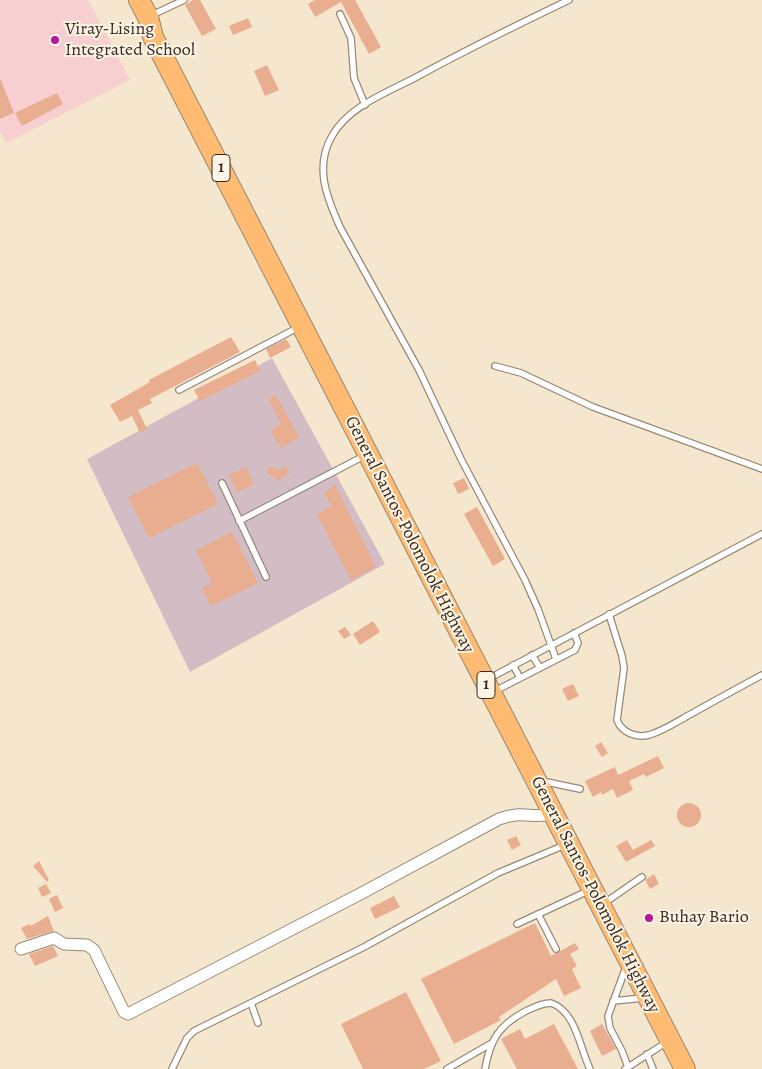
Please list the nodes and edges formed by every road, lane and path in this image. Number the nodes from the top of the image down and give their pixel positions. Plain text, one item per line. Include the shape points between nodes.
1 (128, 0) edge
2 (184, 0) edge
3 (568, 0) edge
4 (340, 14) dead end
5 (145, 19) edge
6 (365, 104) junction
7 (302, 326) junction
8 (495, 366) dead end
9 (179, 390) dead end
10 (368, 454) junction
11 (762, 469) edge
12 (222, 483) dead end
13 (240, 521) junction
14 (762, 534) edge
15 (266, 577) dead end
16 (609, 614) junction
17 (574, 633) junction
18 (550, 646) junction
19 (532, 655) junction
20 (556, 659) junction
21 (514, 665) junction
22 (540, 668) junction
23 (762, 675) edge
24 (520, 678) junction
25 (487, 687) junction
26 (535, 780) junction
27 (580, 789) dead end
28 (553, 814) junction
29 (568, 843) junction
30 (642, 877) dead end
31 (596, 897) junction
32 (538, 914) junction
33 (517, 924) dead end
34 (21, 949) dead end
35 (556, 949) dead end
36 (629, 960) junction
37 (648, 998) junction
38 (613, 1001) junction
39 (251, 1003) junction
40 (258, 1023) dead end
41 (670, 1040) junction
42 (492, 1043) junction
43 (647, 1054) junction
44 (626, 1068) edge
45 (172, 1069) edge
46 (447, 1069) edge
47 (485, 1069) edge
48 (590, 1069) edge
49 (653, 1069) edge
50 (685, 1069) edge

1 - 5 highway, 1
2 - 5 lane
3 - 6 lane
4 - 6 lane via 350,38 354,78
5 - 7 highway, General Santos-Polomolok Highway / 1
6 - 18 lane via 338,127 326,150 323,176 330,204 419,370 460,459 525,580
7 - 9 lane
7 - 10 highway, General Santos-Polomolok Highway / 1
8 - 11 lane via 521,373 601,410
10 - 13 lane
10 - 25 highway, General Santos-Polomolok Highway / 1
12 - 13 lane
13 - 15 lane
14 - 16 lane
16 - 17 lane
16 - 23 lane via 624,668 617,720 626,732 633,735 650,735
17 - 18 lane
17 - 20 lane via 577,648
18 - 19 lane
18 - 20 lane
19 - 21 lane
19 - 22 lane
20 - 22 lane
21 - 24 lane
21 - 25 lane
22 - 24 lane
24 - 25 lane
25 - 26 highway, General Santos-Polomolok Highway / 1
26 - 27 lane
26 - 28 highway, General Santos-Polomolok Highway / 1
28 - 29 highway, General Santos-Polomolok Highway / 1
28 - 34 street via 516,814 499,819 128,1014 90,947 64,944 54,938
29 - 31 highway, General Santos-Polomolok Highway / 1
29 - 39 lane via 498,873
30 - 31 lane
31 - 32 lane
31 - 36 highway, General Santos-Polomolok Highway / 1
32 - 33 lane
32 - 35 lane
36 - 37 highway, General Santos-Polomolok Highway / 1
36 - 38 lane
37 - 38 lane
37 - 41 highway, General Santos-Polomolok Highway / 1
38 - 44 lane via 608,1022
39 - 40 lane
39 - 45 lane via 194,1031
41 - 43 lane
41 - 50 highway, General Santos-Polomolok Highway / 1
42 - 46 lane
42 - 47 lane
42 - 48 lane via 501,1028 514,1017 551,1003 561,1009 579,1036
43 - 44 lane
43 - 49 lane

